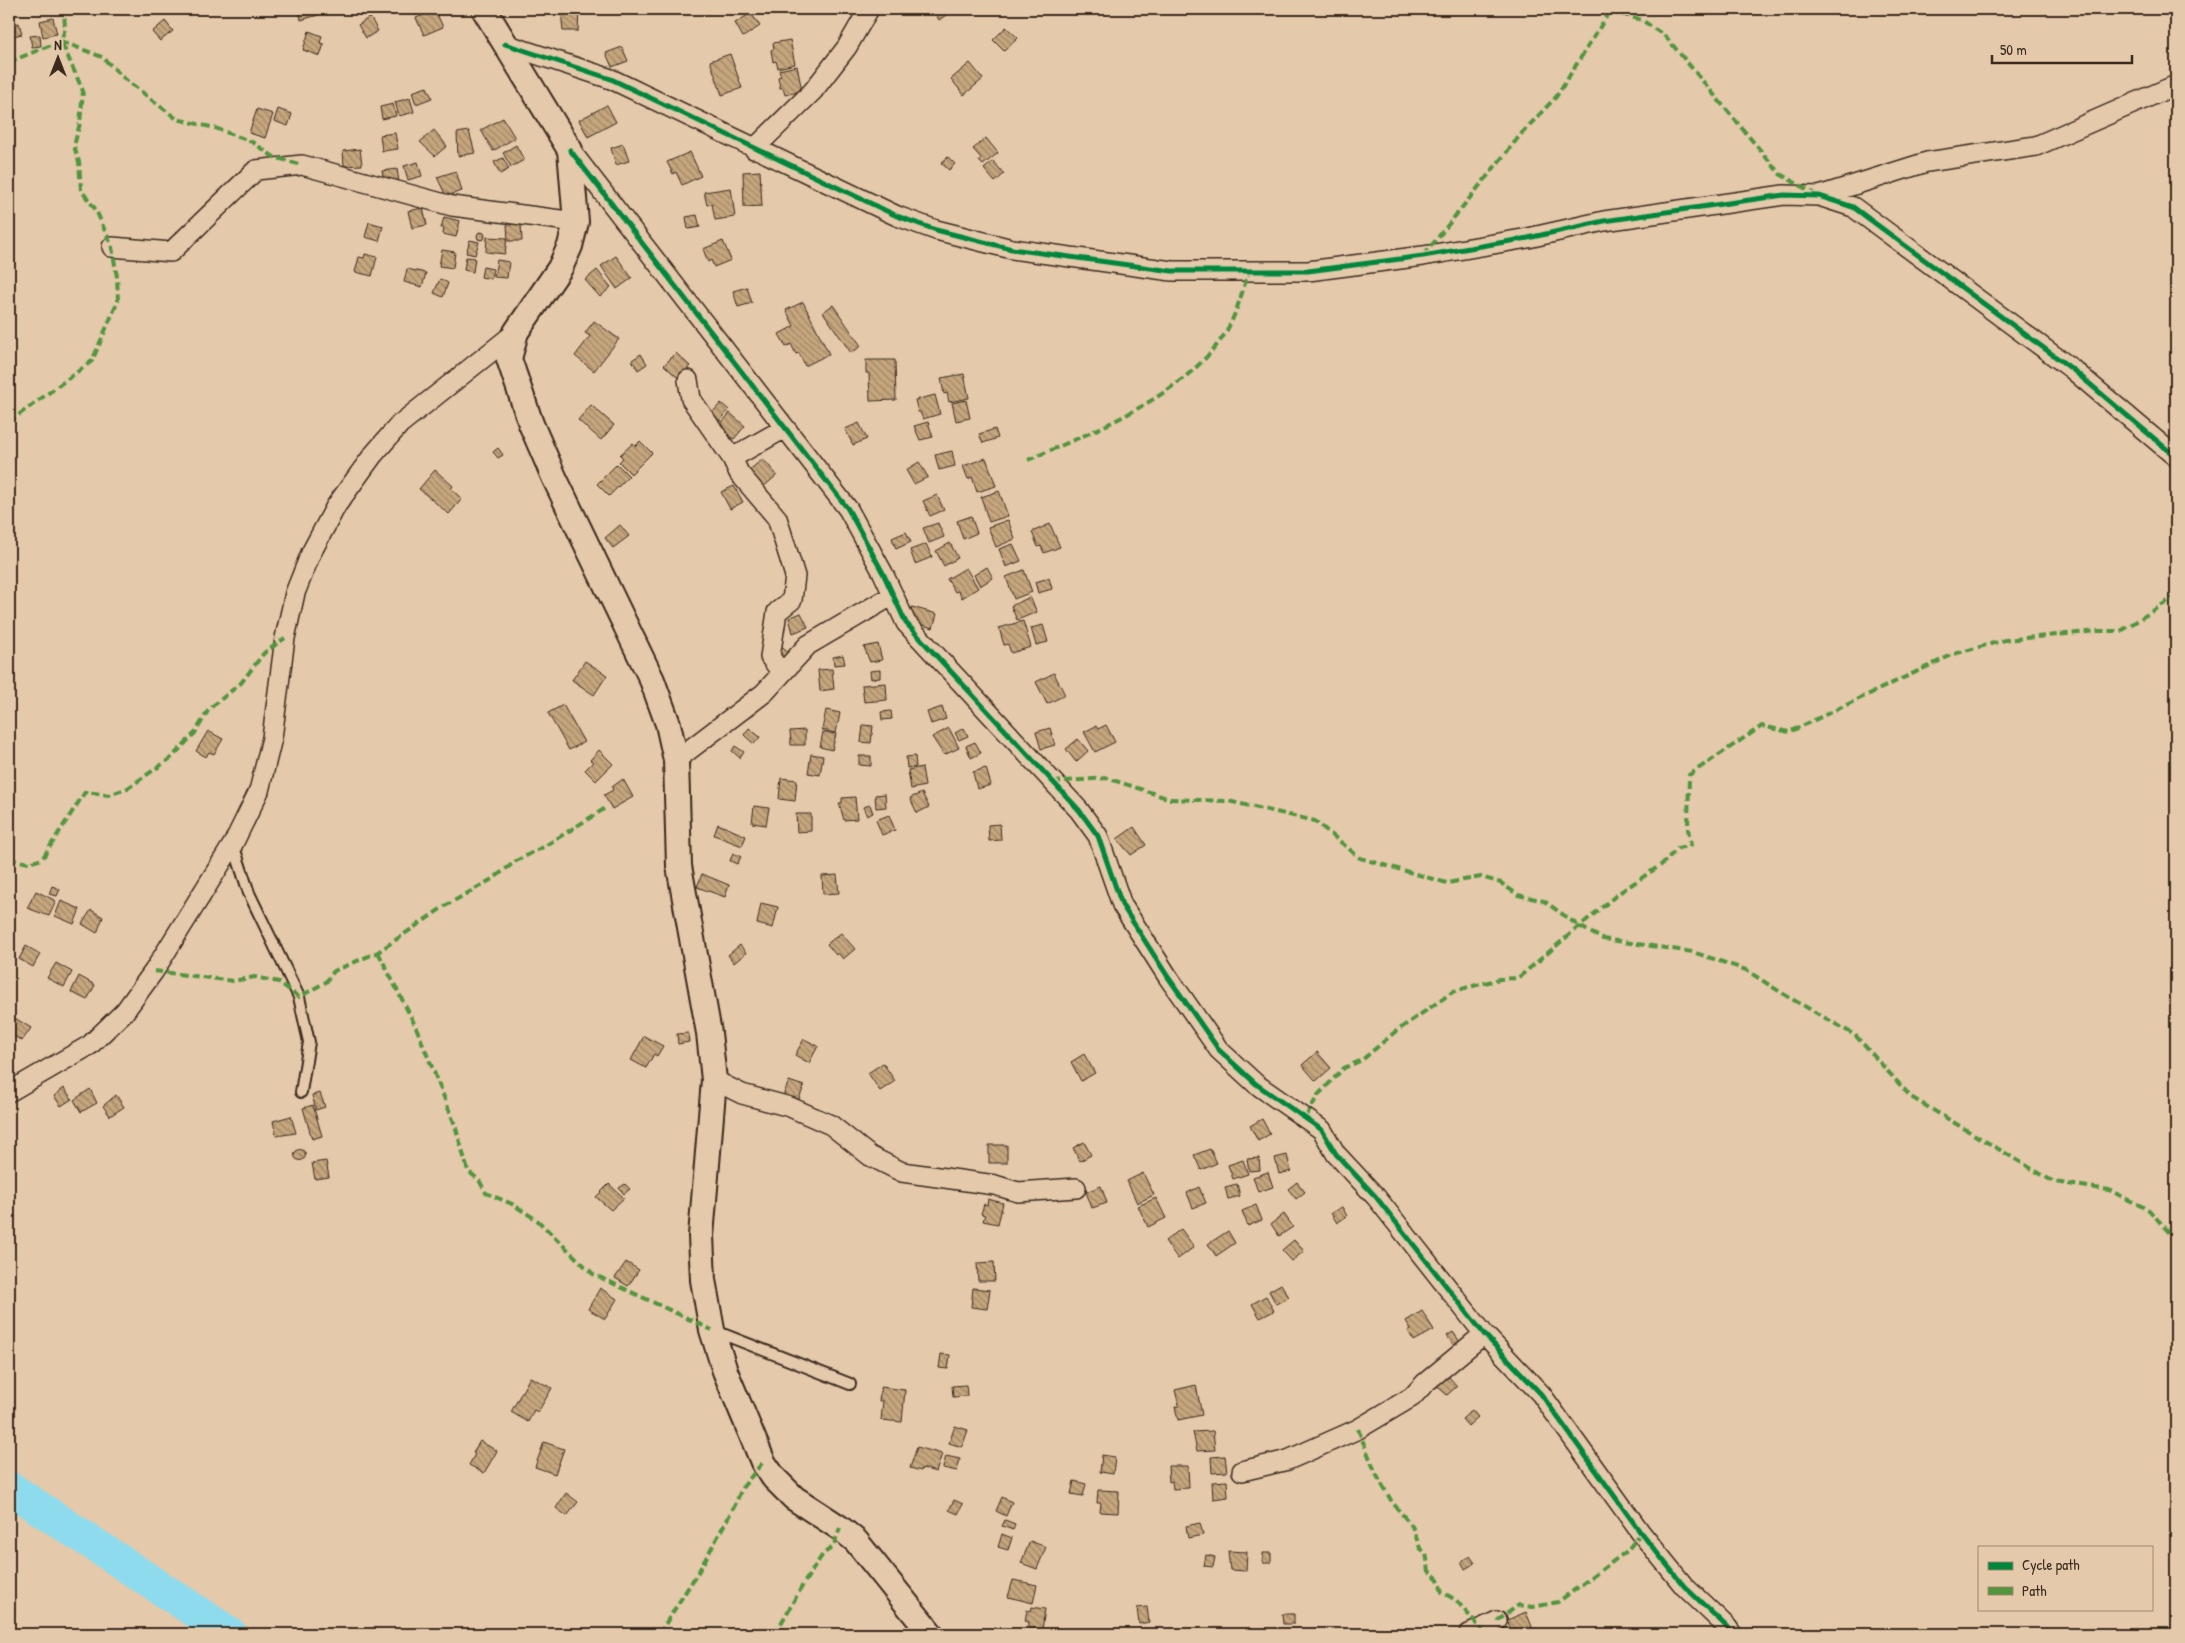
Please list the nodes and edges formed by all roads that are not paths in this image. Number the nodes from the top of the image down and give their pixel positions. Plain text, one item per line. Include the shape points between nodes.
1 (484, 9) edge
2 (869, 9) edge
3 (505, 44) junction
4 (2176, 85) edge
5 (754, 149) junction
6 (570, 150) junction
7 (1819, 196) junction
8 (576, 222) junction
9 (112, 247) dead end
10 (516, 332) junction
11 (688, 380) dead end
12 (785, 428) junction
13 (2176, 457) edge
14 (732, 458) junction
15 (893, 594) junction
16 (782, 673) junction
17 (676, 760) junction
18 (233, 844) junction
19 (714, 1080) junction
20 (9, 1092) edge
21 (301, 1092) dead end
22 (1076, 1188) dead end
23 (712, 1330) junction
24 (1484, 1334) junction
25 (850, 1384) dead end
26 (1242, 1471) dead end
27 (1498, 1621) dead end
28 (932, 1634) edge
29 (1469, 1634) edge
30 (1732, 1634) edge

1 - 3 street
2 - 5 street via 847,47 813,91
3 - 5 street via 611,79
3 - 6 street
4 - 7 street via 2036,146 1926,162
5 - 7 street via 897,216 936,230 1012,250 1172,271 1308,271 1423,256 1604,221 1784,195
6 - 8 street
6 - 12 street
7 - 13 street via 1853,207 2072,369
8 - 9 street via 452,206 302,165 256,170 172,252
8 - 10 street via 560,268
10 - 17 street via 509,359 531,424 652,680 668,724
10 - 18 street via 400,424 336,506 311,553 295,593 285,638 272,738 259,792
11 - 14 street via 691,400
12 - 14 street
12 - 15 street via 848,509
14 - 16 street via 738,473 777,518 794,576 792,600 777,612 770,657
15 - 16 street via 808,646
15 - 24 street via 906,623 1079,810 1098,836 1122,905 1219,1050 1256,1084 1322,1130 1336,1154 1376,1197
16 - 17 street via 764,693
17 - 19 street via 679,866 709,1033
18 - 20 street via 154,971 125,1011 90,1046
18 - 21 lane via 249,893 299,997 309,1042
19 - 22 street via 742,1094 790,1107 831,1125 870,1156 902,1172 995,1185 1018,1192
19 - 23 street via 701,1236 703,1280
23 - 25 lane
23 - 28 street via 725,1371 763,1462 774,1478 794,1498 856,1541
24 - 26 street via 1412,1397 1358,1429 1288,1460
24 - 30 street via 1541,1394 1641,1533 1684,1586
27 - 29 street

